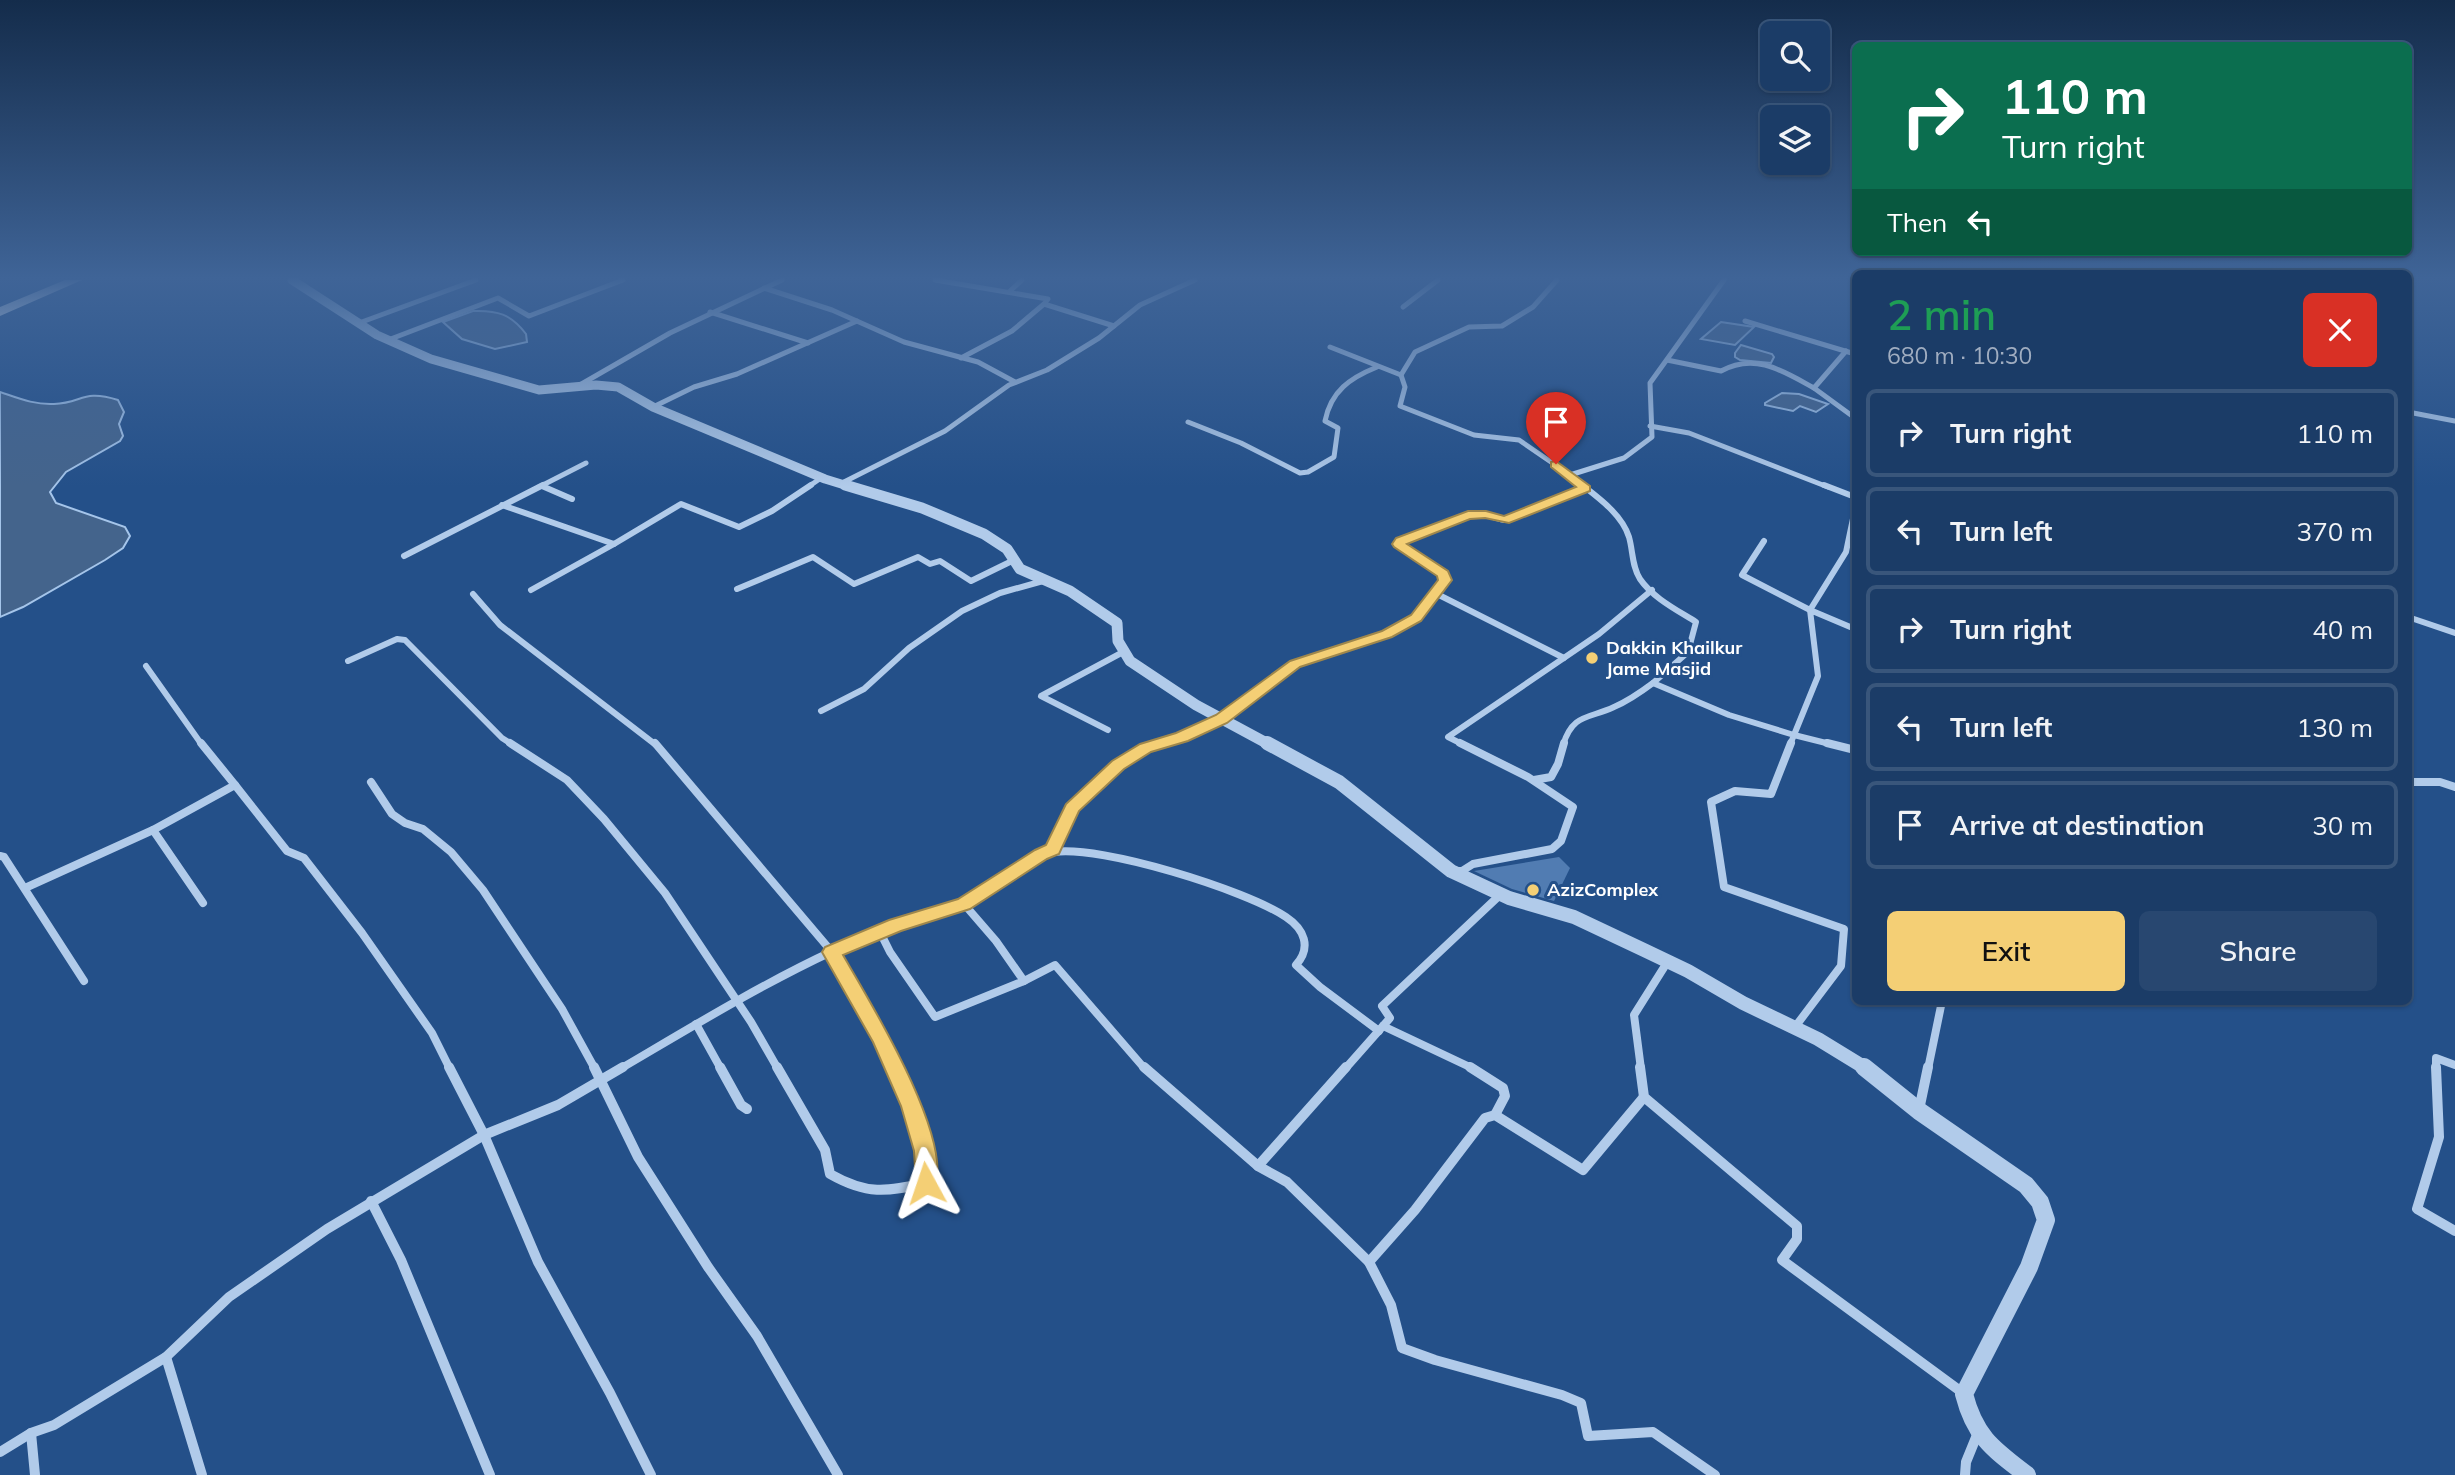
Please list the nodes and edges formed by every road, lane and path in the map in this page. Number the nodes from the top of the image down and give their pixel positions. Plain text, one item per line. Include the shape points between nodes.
1 (408, 349) edge
2 (645, 349) edge
3 (795, 349) edge
4 (928, 349) edge
5 (978, 349) edge
6 (1080, 349) edge
7 (1334, 349) edge
8 (1422, 349) edge
9 (1674, 349) edge
10 (1839, 349) edge
11 (1846, 351) junction
12 (1852, 353) edge
13 (961, 358) junction
14 (1667, 360) junction
15 (1377, 367) junction
16 (1401, 375) junction
17 (1015, 382) junction
18 (575, 388) junction
19 (1814, 388) junction
20 (653, 407) junction
21 (2412, 413) edge
22 (1852, 416) edge
23 (2455, 421) edge
24 (1188, 422) dead end
25 (1650, 426) junction
26 (586, 463) dead end
27 (1570, 475) junction
28 (821, 478) junction
29 (839, 484) junction
30 (542, 486) junction
31 (1586, 488) junction
32 (1852, 496) edge
33 (572, 499) dead end
34 (502, 505) junction
35 (1852, 523) edge
36 (1765, 541) dead end
37 (614, 544) junction
38 (404, 556) dead end
39 (1014, 560) junction
40 (1043, 581) junction
41 (737, 589) dead end
42 (531, 590) dead end
43 (1652, 590) junction
44 (1435, 593) junction
45 (473, 594) dead end
46 (1810, 610) junction
47 (2412, 618) edge
48 (1852, 628) edge
49 (2455, 633) edge
50 (1125, 651) junction
51 (1564, 658) junction
52 (348, 661) dead end
53 (146, 666) dead end
54 (1653, 683) junction
55 (821, 711) dead end
56 (1221, 719) junction
57 (1108, 730) dead end
58 (1794, 735) junction
59 (1852, 749) edge
60 (1531, 780) junction
61 (2412, 781) edge
62 (371, 782) dead end
63 (235, 785) junction
64 (2455, 787) edge
65 (153, 830) junction
66 (1053, 850) junction
67 (0, 856) edge
68 (1451, 871) junction
69 (25, 888) junction
70 (1501, 894) junction
71 (203, 903) dead end
72 (964, 904) junction
73 (880, 932) junction
74 (832, 952) junction
75 (1668, 961) junction
76 (84, 981) dead end
77 (1024, 981) junction
78 (735, 1002) junction
79 (1941, 1005) edge
80 (696, 1024) junction
81 (1794, 1028) junction
82 (1381, 1029) junction
83 (2455, 1065) edge
84 (601, 1080) junction
85 (1644, 1097) junction
86 (747, 1109) dead end
87 (1919, 1111) junction
88 (1495, 1115) junction
89 (484, 1135) junction
90 (1258, 1166) junction
91 (371, 1201) junction
92 (2455, 1231) edge
93 (1370, 1262) junction
94 (166, 1357) junction
95 (1964, 1394) junction
96 (31, 1433) junction
97 (1977, 1435) junction
98 (0, 1452) edge
99 (35, 1475) edge
100 (202, 1475) edge
101 (490, 1475) edge
102 (651, 1475) edge
103 (838, 1475) edge
104 (1715, 1475) edge
105 (1965, 1475) edge
106 (2027, 1475) edge

1 - 18 street via 512,384 539,390
2 - 18 street
3 - 20 street
4 - 13 street
5 - 13 street
6 - 17 street via 1047,370
7 - 15 street
8 - 16 street
9 - 14 street
10 - 11 street
11 - 12 street
11 - 19 street
13 - 17 street via 998,370
14 - 19 street via 1721,371 1742,361 1755,362 1793,374
14 - 25 street via 1650,383
15 - 16 street
15 - 24 street via 1346,380 1326,408 1325,421 1338,428 1334,457 1308,472 1300,473
16 - 27 street via 1405,395 1401,406 1474,435 1519,440
17 - 29 street via 945,431
18 - 20 street via 618,387
19 - 22 street
20 - 28 street
21 - 23 street
25 - 27 street via 1652,437 1637,453 1617,464
25 - 32 street via 1689,433
26 - 30 street
27 - 31 street
28 - 29 street
28 - 37 street via 739,527 681,504
29 - 39 street via 901,499 984,534 1007,549
30 - 33 street
30 - 34 street
31 - 43 street via 1623,526 1635,572
31 - 44 street via 1504,520 1468,515 1401,541 1398,544 1443,574 1445,580
34 - 37 street
34 - 38 street
35 - 46 street via 1846,552
36 - 46 street via 1742,575
37 - 42 street
39 - 40 street via 1020,569
39 - 41 street via 971,581 940,561 930,564 918,557 854,584 813,557
40 - 50 street via 1070,591 1117,623 1118,641
40 - 55 street via 998,591 978,601 932,629 870,685
43 - 51 street
43 - 54 street via 1696,622 1688,652
44 - 51 street
44 - 56 street via 1416,618 1387,634 1295,664
45 - 74 street via 520,642 654,742
46 - 48 street
46 - 58 street via 1818,676
47 - 49 street
50 - 56 street via 1130,661
50 - 57 street via 1041,696
51 - 60 street via 1448,737
52 - 78 street via 397,639 405,640 502,738 567,780 672,902
53 - 63 street
54 - 58 street
54 - 60 street via 1636,696 1577,719 1551,777
56 - 66 street via 1146,748 1118,765 1072,808
56 - 68 street via 1339,782
58 - 59 street
58 - 81 street via 1771,794 1735,791 1711,802 1724,887 1844,929 1841,966
60 - 68 street via 1546,785 1573,807 1561,841 1552,849
61 - 64 street
62 - 84 street via 392,814 451,852 483,890 562,1009
63 - 65 street
63 - 89 street via 287,850 304,858 362,933 432,1033
65 - 69 street
65 - 71 street
66 - 72 street
66 - 82 street via 1108,856 1269,907 1297,924 1303,936 1306,957 1296,965
67 - 69 street
68 - 70 street
69 - 76 street
70 - 75 street via 1574,917
70 - 82 street via 1382,1006 1390,1018
72 - 73 street
72 - 77 street
73 - 74 street
73 - 77 street via 935,1017
74 - 78 street
74 - 78 street via 881,1038 911,1106 925,1151 926,1183 880,1193 852,1188 830,1174 825,1150
75 - 81 street
75 - 85 street via 1634,1015
77 - 90 street via 1055,965 1153,1078
78 - 80 street
79 - 87 street
80 - 84 street
80 - 86 street
81 - 87 street via 1870,1071
82 - 88 street via 1472,1068 1503,1088 1505,1096
82 - 90 street
83 - 92 street via 2436,1058 2439,1137 2417,1209
84 - 89 street via 558,1105
84 - 103 street via 638,1157 757,1336
85 - 88 street via 1583,1170
85 - 95 street via 1797,1226 1797,1239 1783,1261
87 - 95 street via 2026,1185 2040,1202 2046,1220 2029,1267
88 - 93 street via 1485,1118
89 - 91 street
89 - 102 street via 538,1262
90 - 93 street via 1287,1182
91 - 94 street via 229,1297
91 - 101 street via 401,1261
93 - 104 street via 1391,1306 1402,1348 1562,1395 1581,1403 1588,1436 1653,1432
94 - 96 street via 54,1425
94 - 100 street
95 - 97 street
96 - 98 street
96 - 99 street
97 - 105 street
97 - 106 street

